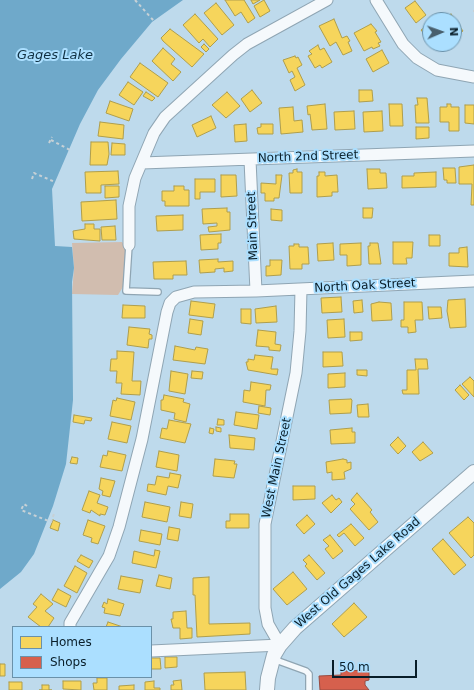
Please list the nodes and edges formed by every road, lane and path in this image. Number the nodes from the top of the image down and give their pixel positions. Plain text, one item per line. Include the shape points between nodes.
1 (134, 0) edge
2 (327, 0) edge
3 (376, 0) edge
4 (154, 21) dead end
5 (474, 77) edge
6 (49, 143) dead end
7 (70, 150) dead end
8 (474, 151) edge
9 (250, 160) junction
10 (142, 163) junction
11 (32, 179) dead end
12 (55, 182) dead end
13 (129, 245) joint
14 (474, 281) edge
15 (301, 289) junction
16 (256, 291) junction
17 (158, 292) dead end
18 (474, 472) edge
19 (27, 506) dead end
20 (54, 514) dead end
21 (70, 626) edge
22 (280, 645) junction
23 (152, 651) edge
24 (273, 659) junction
25 (267, 690) edge
26 (309, 690) edge

1 - 4 path
2 - 10 street via 278,26 232,55 165,117 154,133
3 - 5 street via 403,44 417,58 437,70
6 - 7 path via 51,139
8 - 9 street, North 2nd Street
9 - 10 street, North 2nd Street
9 - 16 street, Main Street
10 - 13 street via 135,178 129,206
11 - 12 path via 34,173
13 - 17 lane via 126,291
14 - 15 street, North Oak Street
15 - 16 street, North Oak Street
15 - 22 street, West Main Street via 296,373 265,524 265,608 268,624
16 - 21 street, North Oak Street via 194,292 176,297 170,303 166,312 135,466 119,527 109,556
18 - 22 street, West Old Gages Lake Road via 295,628
19 - 20 path via 24,504 21,510 51,522
22 - 23 street
22 - 24 street, West Old Gages Lake Road
24 - 25 street, West Old Gages Lake Road
24 - 26 lane via 306,671 309,674

